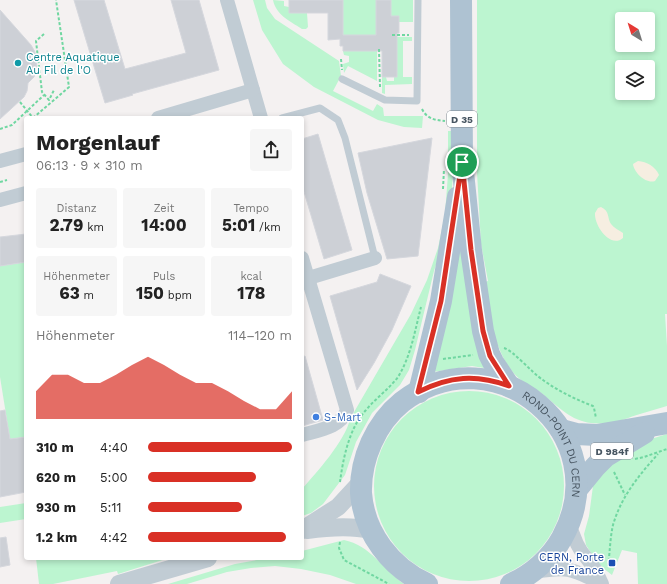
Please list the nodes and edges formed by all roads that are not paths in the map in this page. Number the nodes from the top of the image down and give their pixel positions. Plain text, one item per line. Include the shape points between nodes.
1 (228, 0) edge
2 (418, 0) edge
3 (462, 0) edge
4 (342, 79) dead end
5 (253, 90) junction
6 (165, 116) edge
7 (260, 116) edge
8 (290, 116) edge
9 (24, 155) edge
10 (0, 161) edge
11 (462, 162) junction
12 (24, 194) edge
13 (0, 200) edge
14 (375, 258) joint
15 (305, 279) edge
16 (509, 386) junction
17 (418, 392) junction
18 (662, 424) edge
19 (561, 430) junction
20 (304, 434) edge
21 (362, 481) junction
22 (577, 489) junction
23 (569, 524) junction
24 (304, 529) edge
25 (304, 530) edge
26 (371, 530) junction
27 (201, 560) edge
28 (530, 573) junction
29 (119, 584) edge
30 (427, 584) edge
31 (511, 584) edge
32 (601, 584) edge

1 - 5 street
2 - 4 lane via 417,101 385,100
3 - 11 main road, D 35
5 - 6 street
5 - 7 street
8 - 14 lane via 320,108 338,120 345,138
9 - 10 street
11 - 16 main road, D 35 via 483,331 490,356
11 - 17 main road, D 35 via 441,301
12 - 13 street
14 - 15 street
15 - 20 street via 347,410 337,424
16 - 17 main road, ROND-POINT DU CERN via 487,380 464,378 441,382
16 - 19 main road, ROND-POINT DU CERN via 539,404
17 - 21 main road, ROND-POINT DU CERN via 397,407 383,423 367,453
18 - 19 main road, D 984f via 597,435
18 - 22 main road, D 984f via 606,456
19 - 22 main road, ROND-POINT DU CERN via 575,467
21 - 24 street via 338,507
21 - 26 main road, ROND-POINT DU CERN via 363,505
22 - 23 main road, ROND-POINT DU CERN
23 - 28 main road, ROND-POINT DU CERN via 551,554
23 - 32 street via 574,539 595,569
25 - 26 street via 344,526
26 - 30 main road, ROND-POINT DU CERN via 394,562
27 - 29 street
28 - 31 main road, ROND-POINT DU CERN
28 - 32 street via 567,569

